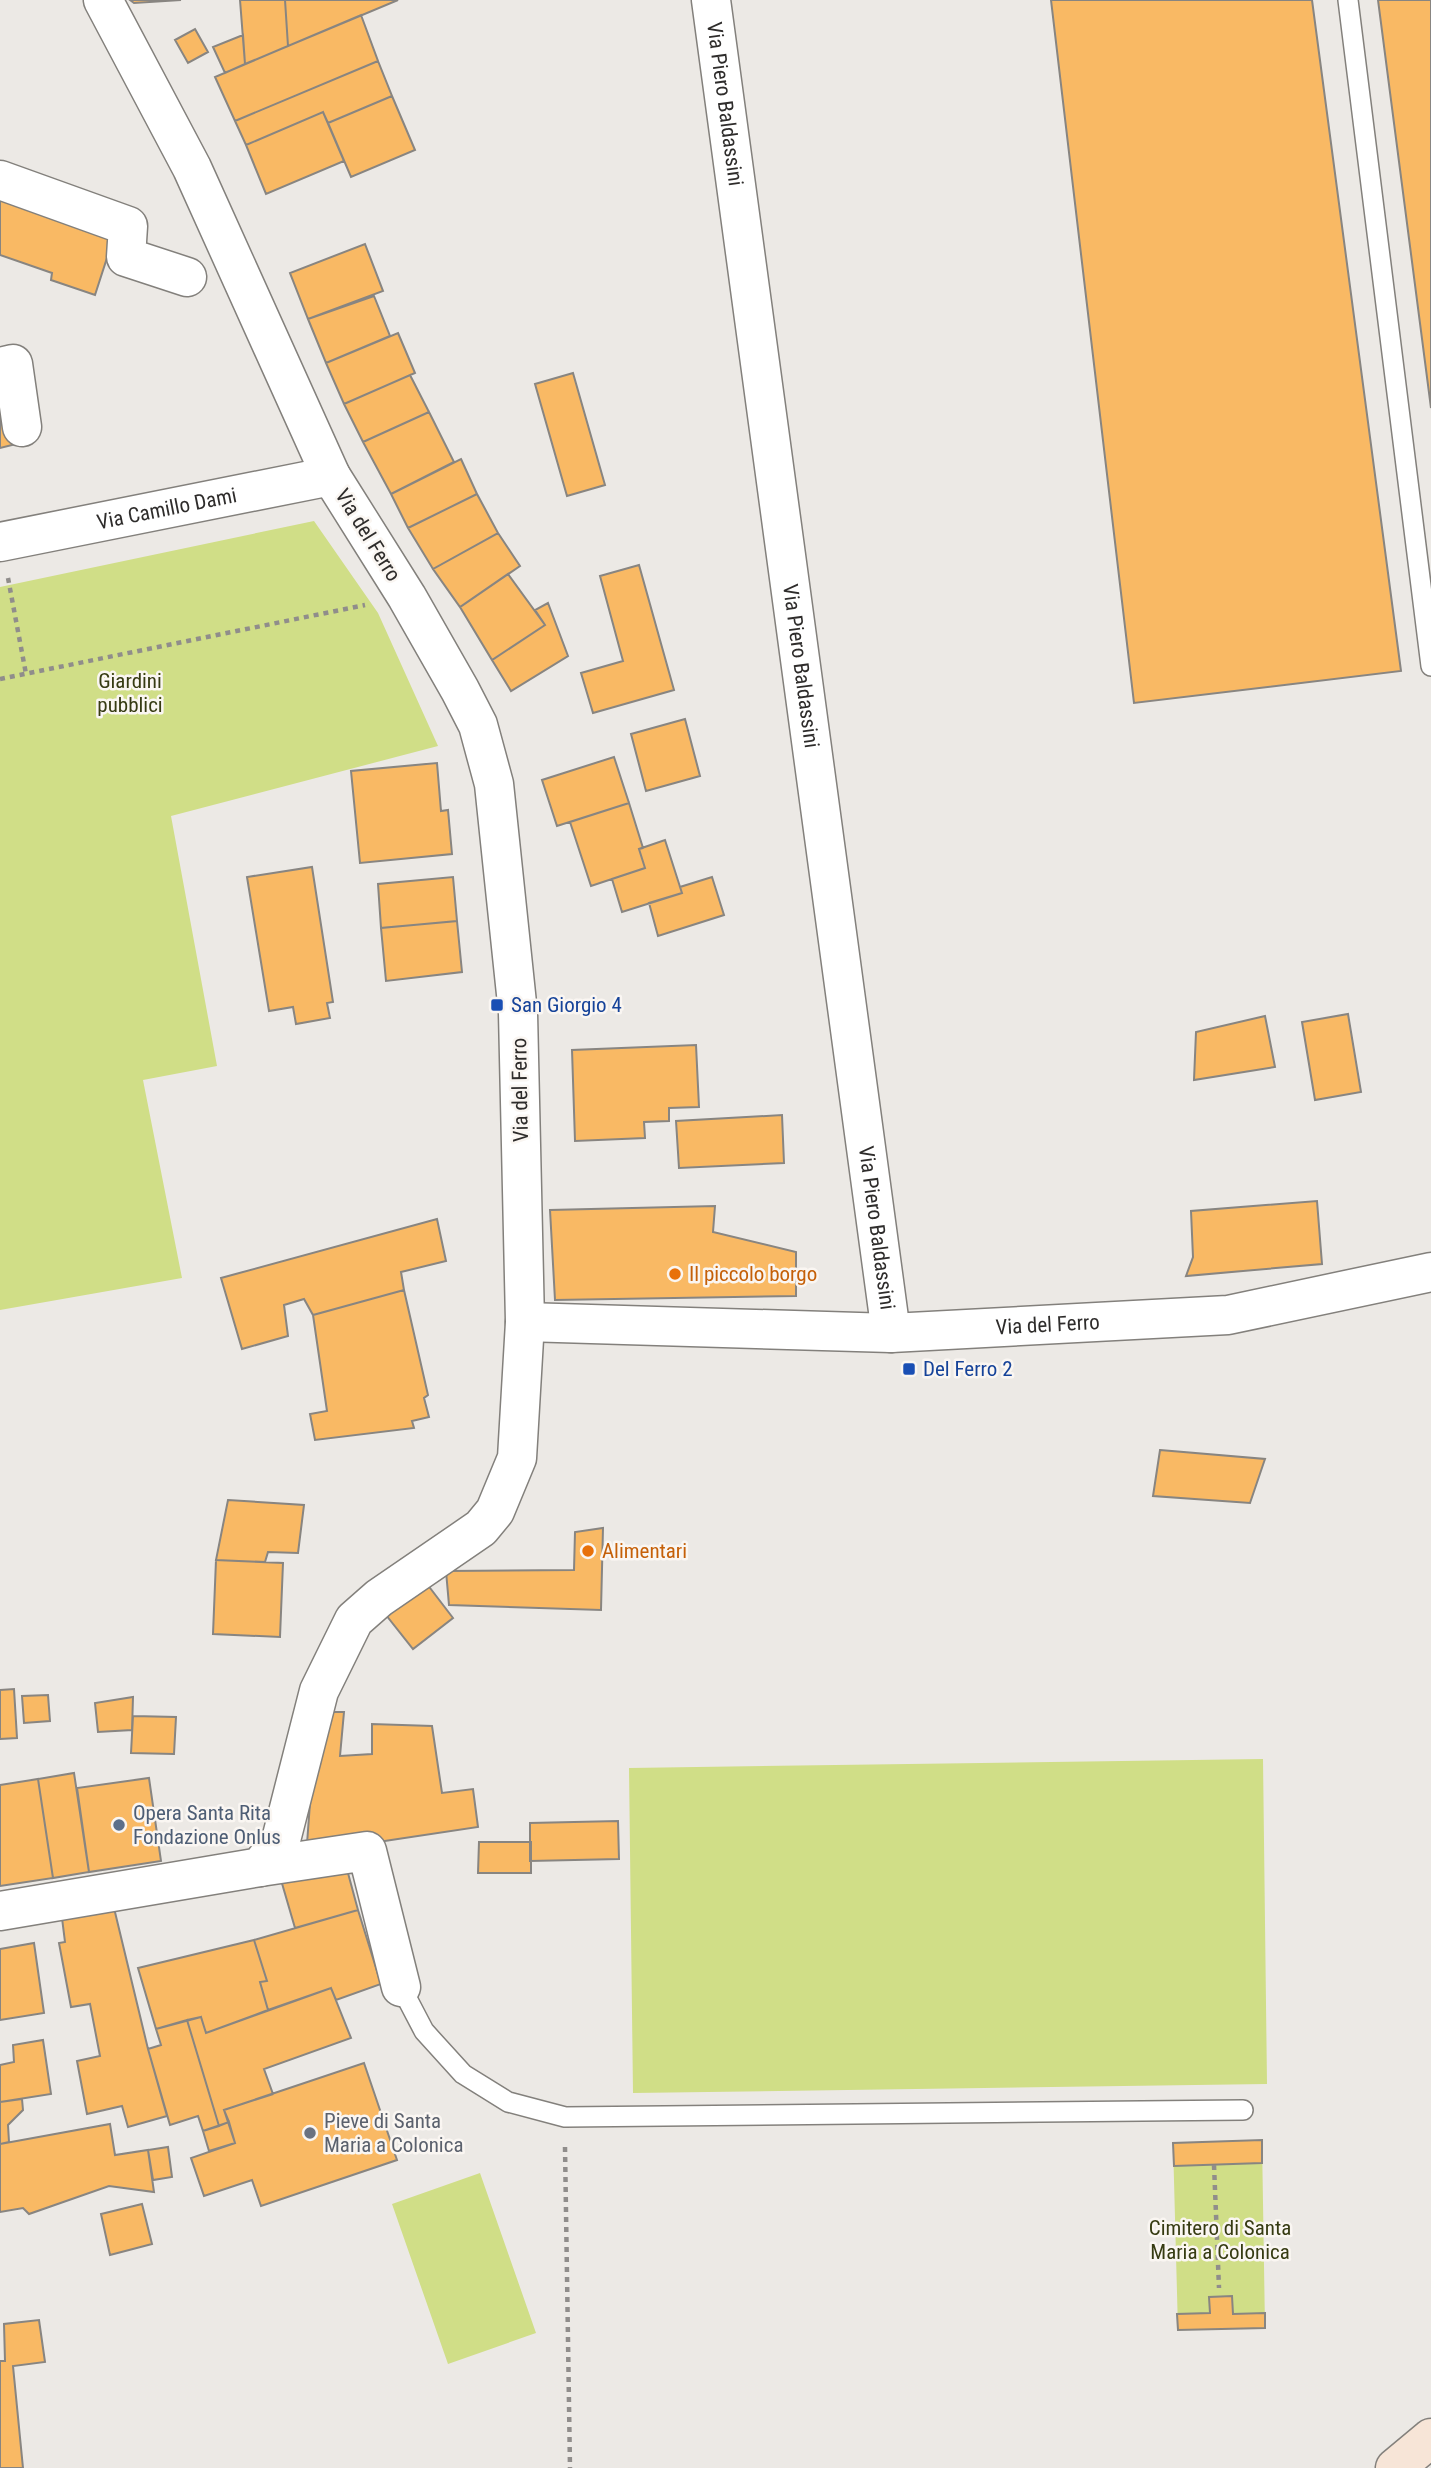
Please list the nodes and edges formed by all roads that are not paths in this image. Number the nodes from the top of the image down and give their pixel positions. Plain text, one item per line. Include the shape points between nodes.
1 (103, 0) edge
2 (710, 0) edge
3 (1348, 0) edge
4 (0, 180) edge
5 (187, 277) dead end
6 (0, 367) edge
7 (22, 426) dead end
8 (331, 476) junction
9 (1, 541) edge
10 (1431, 666) edge
11 (1431, 1272) edge
12 (525, 1322) junction
13 (891, 1333) junction
14 (260, 1867) junction
15 (0, 1911) edge
16 (401, 1987) joint
17 (1243, 2110) dead end
18 (1431, 2438) edge
19 (1395, 2468) edge

1 - 8 street, Via del Ferro via 192,169
2 - 13 street, Via Piero Baldassini
3 - 10 lane
4 - 5 street via 128,226 126,257
6 - 7 street via 13,364
8 - 9 street, Via Camillo Dami
8 - 12 street, Via del Ferro via 460,690 478,725 495,784 518,1013
11 - 13 street, Via del Ferro via 1228,1315
12 - 13 street, Via del Ferro
12 - 14 street via 517,1458 500,1501 481,1528 354,1620 319,1691 281,1840
14 - 15 street
14 - 16 street via 366,1851
16 - 17 lane via 424,2031 463,2074 508,2102 565,2117
18 - 19 main road

